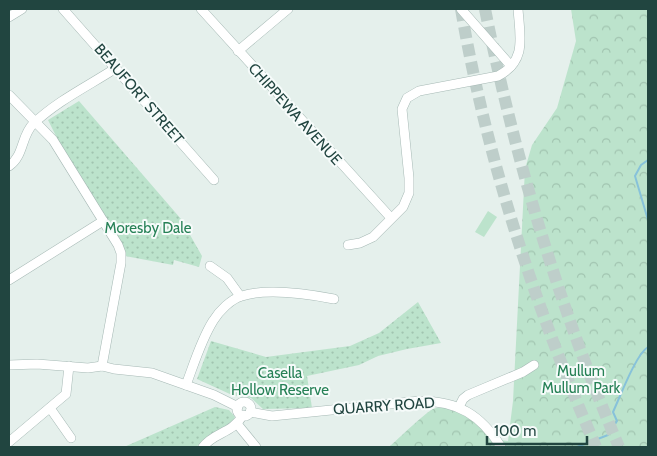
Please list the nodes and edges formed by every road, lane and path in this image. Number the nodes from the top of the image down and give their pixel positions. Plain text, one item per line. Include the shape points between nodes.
1 (22, 9) edge
2 (63, 9) edge
3 (201, 9) edge
4 (288, 9) edge
5 (461, 9) edge
6 (518, 9) edge
7 (9, 17) edge
8 (238, 51) junction
9 (511, 66) junction
10 (116, 68) junction
11 (9, 96) edge
12 (36, 122) junction
13 (9, 166) edge
14 (214, 180) dead end
15 (391, 218) junction
16 (103, 220) junction
17 (348, 244) dead end
18 (210, 266) dead end
19 (9, 280) edge
20 (240, 296) junction
21 (334, 300) dead end
22 (9, 365) edge
23 (534, 365) dead end
24 (69, 366) junction
25 (102, 366) junction
26 (186, 384) junction
27 (459, 407) junction
28 (50, 408) junction
29 (247, 414) junction
30 (238, 425) junction
31 (71, 438) dead end
32 (9, 442) edge
33 (203, 447) edge
34 (256, 447) edge
35 (501, 447) edge

1 - 7 street
2 - 10 street, BEAUFORT STREET
3 - 8 street, CHIPPEWA AVENUE
4 - 8 street
5 - 9 street
6 - 9 street via 520,50
8 - 15 street, CHIPPEWA AVENUE
9 - 15 street via 498,76 419,91 407,98 402,109 409,193 403,207
10 - 12 street
10 - 14 street, BEAUFORT STREET
11 - 12 street
12 - 13 street via 29,130 17,160
12 - 16 street via 53,140
15 - 17 street via 373,237
16 - 19 street
16 - 25 street via 121,254
18 - 20 street via 227,278
20 - 21 street via 261,292 310,294
20 - 26 street via 213,320
22 - 24 street
23 - 27 street via 468,395
24 - 25 street
24 - 28 street via 66,394
25 - 26 street via 152,373
26 - 29 street via 238,407 239,413
27 - 29 street, QUARRY ROAD via 438,401 420,401 272,416
27 - 35 street, QUARRY ROAD via 478,419
28 - 31 street
28 - 32 street
29 - 30 street
30 - 33 street via 212,438
30 - 34 street

